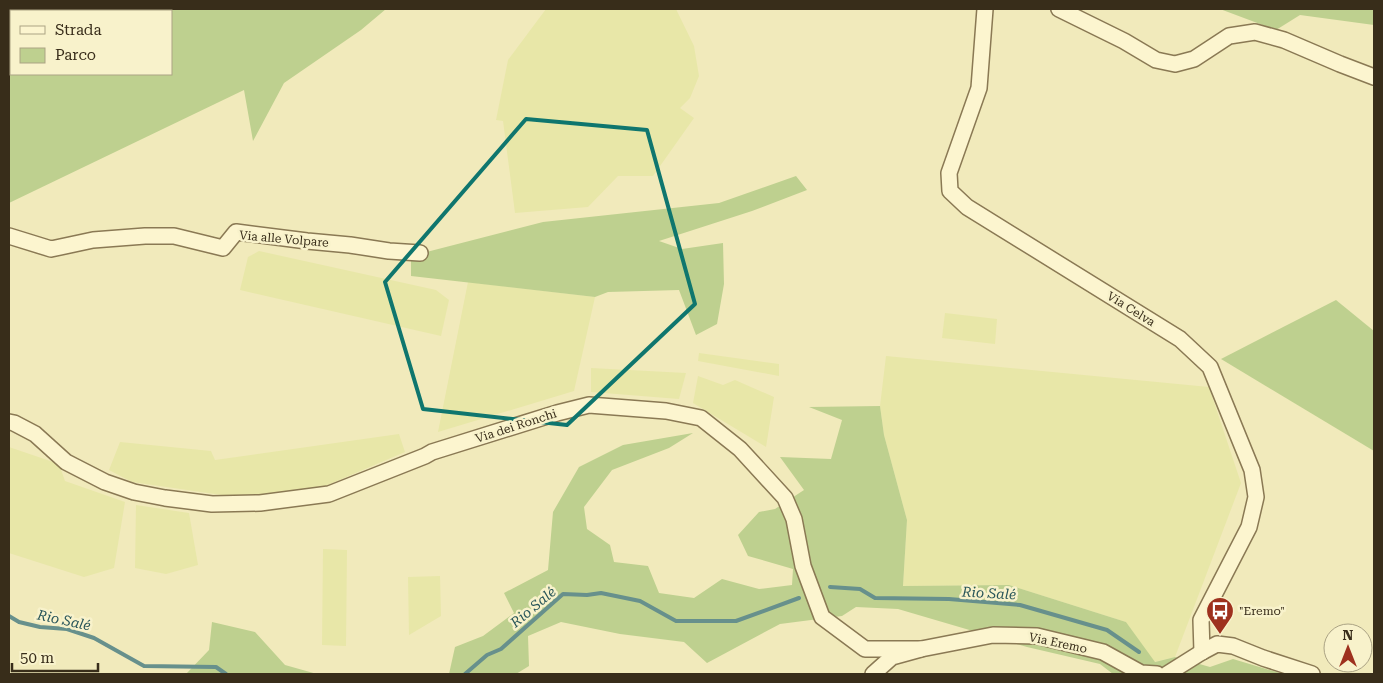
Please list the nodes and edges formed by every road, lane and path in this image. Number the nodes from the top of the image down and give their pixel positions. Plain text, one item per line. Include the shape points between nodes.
1 (986, 9) edge
2 (1059, 9) edge
3 (1374, 77) edge
4 (9, 236) edge
5 (420, 253) dead end
6 (9, 422) edge
7 (921, 649) junction
8 (1202, 652) junction
9 (873, 674) edge
10 (1157, 674) edge
11 (1167, 674) edge
12 (1312, 674) edge

1 - 8 street, Via Celva via 979,88 949,173 950,190 967,207 1180,339 1210,367 1252,470 1256,497 1249,527 1201,620
2 - 3 street via 1156,60 1174,64 1194,59 1229,36 1255,32 1284,40
4 - 5 street, Via alle Volpare via 51,249 93,240 145,236 174,236 224,248 236,232
6 - 7 street, Via dei Ronchi via 35,434 66,462 105,482 134,492 212,504 260,504 329,494 432,452 589,405 666,411 701,418 740,449 785,498 794,519 802,566 822,617 864,649
7 - 9 street, Via Eremo via 892,657
7 - 10 street, Via Eremo via 993,635 1037,636 1103,652 1141,674
8 - 11 street
8 - 12 street via 1217,644 1233,646

